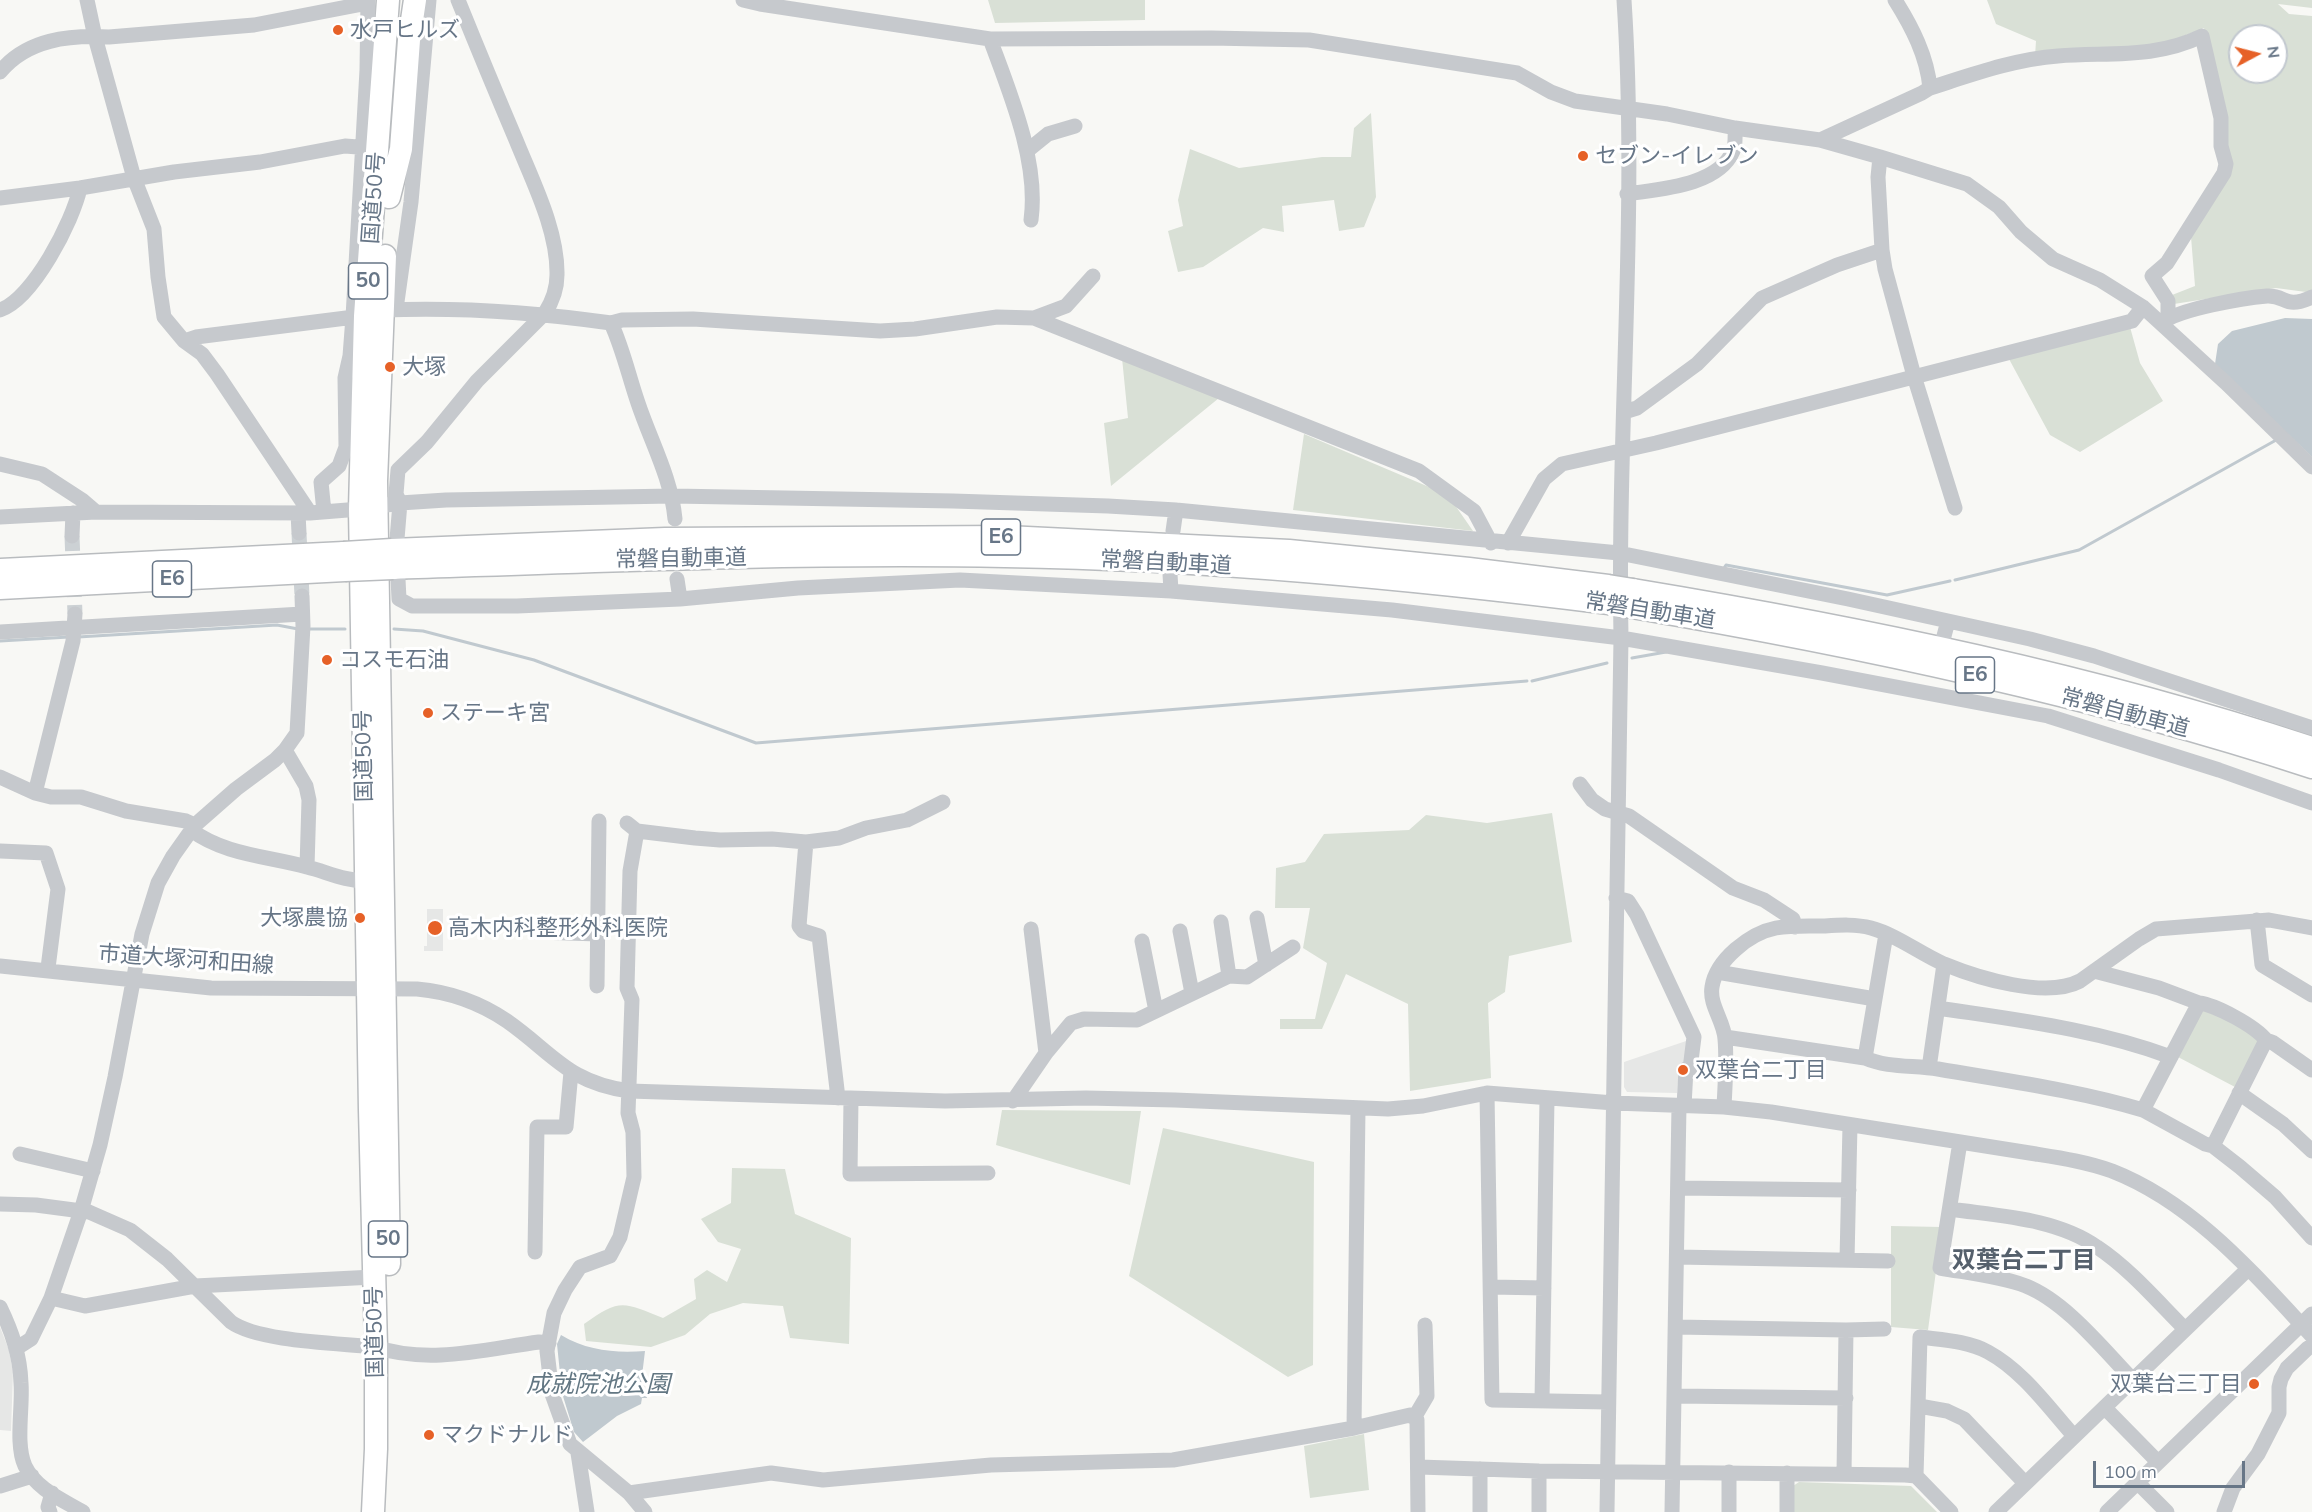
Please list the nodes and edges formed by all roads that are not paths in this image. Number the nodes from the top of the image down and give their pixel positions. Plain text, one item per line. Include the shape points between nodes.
1 (87, 0) edge
2 (403, 0) edge
3 (415, 0) edge
4 (429, 0) edge
5 (458, 0) edge
6 (743, 0) edge
7 (1624, 0) edge
8 (1894, 0) edge
9 (376, 1) edge
10 (95, 37) junction
11 (990, 39) junction
12 (0, 72) edge
13 (1930, 88) junction
14 (1629, 109) junction
15 (1075, 126) dead end
16 (1735, 128) junction
17 (1820, 140) junction
18 (370, 148) junction
19 (1027, 150) junction
20 (1880, 157) junction
21 (134, 178) junction
22 (80, 188) junction
23 (1627, 194) junction
24 (389, 197) junction
25 (0, 198) edge
26 (1031, 220) dead end
27 (1882, 250) junction
28 (1093, 276) dead end
29 (2312, 297) edge
30 (2143, 307) junction
31 (0, 310) edge
32 (374, 313) junction
33 (544, 313) junction
34 (1034, 318) junction
35 (2165, 320) junction
36 (611, 323) junction
37 (184, 341) junction
38 (1914, 376) junction
39 (1624, 412) junction
40 (1623, 449) junction
41 (0, 464) edge
42 (2312, 467) edge
43 (673, 496) junction
44 (400, 503) junction
45 (368, 508) junction
46 (1955, 508) dead end
47 (1176, 510) junction
48 (96, 512) junction
49 (73, 513) junction
50 (311, 513) junction
51 (0, 517) edge
52 (675, 519) dead end
53 (1173, 531) dead end
54 (299, 533) tunnel mouth
55 (72, 536) tunnel mouth
56 (1491, 543) junction
57 (1508, 543) junction
58 (1619, 553) junction
59 (395, 559) junction
60 (345, 562) junction
61 (0, 568) edge
62 (1170, 574) dead end
63 (677, 579) dead end
64 (0, 588) edge
65 (1171, 591) junction
66 (302, 596) tunnel mouth
67 (1633, 598) junction
68 (680, 599) junction
69 (302, 614) junction
70 (75, 621) junction
71 (0, 632) edge
72 (1621, 638) junction
73 (2312, 728) edge
74 (2312, 748) edge
75 (285, 750) junction
76 (2312, 767) edge
77 (0, 777) edge
78 (1580, 784) dead end
79 (35, 793) junction
80 (943, 801) dead end
81 (2312, 803) edge
82 (1617, 814) junction
83 (599, 821) dead end
84 (193, 827) junction
85 (806, 842) junction
86 (0, 852) edge
87 (307, 867) junction
88 (366, 881) junction
89 (1616, 898) junction
90 (1257, 918) dead end
91 (2257, 920) junction
92 (1221, 922) dead end
93 (1794, 927) junction
94 (2312, 928) edge
95 (1031, 929) dead end
96 (1180, 931) dead end
97 (538, 932) dead end
98 (598, 934) junction
99 (1886, 934) junction
100 (1142, 940) dead end
101 (1293, 947) dead end
102 (1944, 964) junction
103 (1266, 965) junction
104 (0, 966) edge
105 (48, 968) dead end
106 (2094, 970) junction
107 (1717, 972) junction
108 (1229, 976) junction
109 (132, 981) junction
110 (597, 986) dead end
111 (376, 989) junction
112 (1192, 993) junction
113 (2312, 995) edge
114 (1875, 999) junction
115 (2199, 1004) junction
116 (1938, 1008) junction
117 (1156, 1011) junction
118 (1725, 1037) junction
119 (2266, 1040) junction
120 (1046, 1053) junction
121 (2171, 1057) junction
122 (1865, 1058) junction
123 (1929, 1068) junction
124 (2312, 1070) edge
125 (571, 1072) junction
126 (629, 1091) junction
127 (2239, 1093) junction
128 (1487, 1094) junction
129 (845, 1098) junction
130 (1547, 1099) junction
131 (1013, 1101) junction
132 (1614, 1103) junction
133 (1682, 1106) junction
134 (1724, 1107) junction
135 (1358, 1108) junction
136 (2143, 1110) junction
137 (1850, 1125) junction
138 (1960, 1142) junction
139 (2213, 1146) junction
140 (2312, 1151) edge
141 (20, 1154) dead end
142 (93, 1171) junction
143 (988, 1173) dead end
144 (1678, 1188) junction
145 (1849, 1190) junction
146 (0, 1204) edge
147 (1950, 1209) junction
148 (81, 1211) junction
149 (2308, 1227) edge
150 (535, 1252) dead end
151 (1677, 1257) junction
152 (1847, 1260) junction
153 (1888, 1262) dead end
154 (2248, 1269) junction
155 (374, 1277) junction
156 (195, 1286) junction
157 (1491, 1287) junction
158 (1544, 1288) junction
159 (51, 1298) junction
160 (0, 1307) edge
161 (1425, 1325) dead end
162 (1676, 1327) junction
163 (1884, 1329) dead end
164 (2185, 1329) junction
165 (1846, 1330) junction
166 (2308, 1331) edge
167 (549, 1343) junction
168 (17, 1348) junction
169 (383, 1349) junction
170 (2271, 1353) junction
171 (2287, 1368) junction
172 (2133, 1380) junction
173 (1675, 1396) junction
174 (1846, 1398) junction
175 (1542, 1401) junction
176 (1608, 1402) junction
177 (1919, 1406) junction
178 (2105, 1408) junction
179 (1414, 1418) junction
180 (1354, 1428) junction
181 (2074, 1436) junction
182 (578, 1453) junction
183 (2158, 1462) junction
184 (1419, 1467) junction
185 (1480, 1469) junction
186 (1539, 1471) junction
187 (1608, 1471) junction
188 (1672, 1471) junction
189 (1730, 1473) junction
190 (1787, 1473) junction
191 (1844, 1474) junction
192 (32, 1476) junction
193 (1916, 1476) junction
194 (2138, 1482) junction
195 (2025, 1483) junction
196 (0, 1486) edge
197 (51, 1493) junction
198 (629, 1493) junction
199 (50, 1512) edge
200 (83, 1512) edge
201 (373, 1512) edge
202 (388, 1512) edge
203 (587, 1512) edge
204 (645, 1512) edge
205 (1418, 1512) edge
206 (1480, 1512) edge
207 (1539, 1512) edge
208 (1607, 1512) edge
209 (1672, 1512) edge
210 (1729, 1512) edge
211 (1787, 1512) edge
212 (1951, 1512) edge
213 (1996, 1512) edge
214 (2107, 1512) edge
215 (2167, 1512) edge
216 (2224, 1512) edge

1 - 10 street
2 - 24 highway, 国道50号 / 50
3 - 24 highway via 400,149
4 - 32 street via 411,202
5 - 33 street via 548,225 557,273 551,303
6 - 11 street
7 - 14 street
8 - 13 street via 1924,57
9 - 10 street via 254,25
9 - 18 street
9 - 18 highway, 国道50号 / 50 via 384,53
10 - 12 street via 42,44 14,58
10 - 21 street
11 - 14 street via 1309,40 1517,73 1575,101
11 - 19 street
13 - 17 street
13 - 35 street via 2018,63 2057,56 2161,51 2202,36 2226,164 2168,262 2152,276 2168,301
14 - 16 street
14 - 23 street
15 - 19 street via 1048,134
16 - 17 street
16 - 23 street via 1733,151 1712,173 1693,183
17 - 20 street
18 - 21 street via 345,146 260,162
18 - 32 highway, 国道50号 / 50
19 - 26 street via 1033,187
20 - 27 street
20 - 30 street via 1967,184 1999,207 2034,245 2054,259 2100,280
21 - 22 street
21 - 37 street via 154,229 164,317
22 - 25 street
22 - 31 street via 51,257 25,291
23 - 39 street
24 - 32 highway, 国道50号 / 50
27 - 38 street
27 - 39 street via 1762,298 1697,364 1637,408
28 - 34 street via 1066,306
29 - 35 street via 2295,304 2270,296 2180,311
30 - 35 street
30 - 38 street via 2132,321
32 - 33 street
32 - 37 street
32 - 45 highway, 国道50号 / 50 via 378,399
32 - 50 street via 350,356 345,378 346,447 339,466 321,482
33 - 36 street
33 - 44 street via 398,470 396,494
34 - 36 street via 997,318 880,331 693,319
34 - 56 street via 1419,471 1474,511
35 - 42 street
36 - 43 street
37 - 50 street via 202,354 217,374
38 - 40 street
38 - 46 street
39 - 40 street
40 - 57 street via 1562,464 1544,479
40 - 58 street
41 - 48 street via 42,474
43 - 44 street
43 - 47 street via 964,501
43 - 52 street
44 - 45 street
44 - 59 street
45 - 50 street
45 - 88 highway, 国道50号 / 50
45 - 111 highway, 国道50号 / 50
47 - 53 street
47 - 56 street
48 - 49 street
48 - 50 street
49 - 51 street
49 - 55 street
50 - 54 street
56 - 57 street
57 - 58 street
58 - 72 street
58 - 73 street via 1946,628 2094,656
59 - 60 highway, 常磐自動車道 / E6, bridge
59 - 67 highway, 常磐自動車道 / E6, bridge via 1005,556 1289,568
59 - 68 street via 399,599 412,606
60 - 61 highway, 常磐自動車道 / E6
60 - 64 highway, 常磐自動車道 / E6
62 - 65 street
63 - 68 street
65 - 68 street via 960,580
65 - 72 street via 1392,610
66 - 69 street
67 - 74 highway, 常磐自動車道 / E6 via 1770,613 2043,671
67 - 76 highway, 常磐自動車道 / E6 via 2039,689
69 - 70 street
69 - 75 street via 298,725
70 - 71 street
70 - 79 street
72 - 81 street via 1933,686 2048,716
72 - 82 street
75 - 84 street
75 - 87 street via 306,786 309,800
77 - 79 street
78 - 82 street via 1592,800
79 - 84 street via 81,797 126,811 186,821
80 - 85 street via 907,820 839,838
82 - 89 street
82 - 93 street via 1629,816 1733,888 1764,900 1793,919
83 - 98 street
84 - 87 street via 213,844 229,850
84 - 109 street via 158,883
85 - 126 street via 772,838 720,840 632,827 627,988 632,1000
85 - 129 street via 799,926 819,936
86 - 105 street via 46,853 58,889
87 - 88 street via 352,881
88 - 111 highway, 国道50号 / 50
89 - 132 street
89 - 133 street via 1628,901 1637,915 1694,1037
90 - 103 street
91 - 94 street
91 - 106 street via 2156,929
91 - 113 street via 2262,965
92 - 108 street
93 - 99 street via 1850,925
93 - 107 street via 1766,931 1732,951
95 - 120 street
96 - 112 street
97 - 98 street
98 - 110 street
99 - 102 street
99 - 114 street
100 - 117 street
101 - 103 street
102 - 106 street via 1983,977 2052,988 2071,986
102 - 116 street
103 - 108 street via 1247,977
104 - 109 street, 市道大塚河和田線
106 - 115 street
107 - 114 street
107 - 118 street via 1713,1003
108 - 112 street
109 - 111 street, 市道大塚河和田線 via 239,989
109 - 142 street
111 - 125 street, 市道大塚河和田線 via 448,993 478,1004 507,1021
111 - 155 highway, 国道50号 / 50
111 - 169 highway, 国道50号 / 50
112 - 117 street
114 - 122 street
115 - 119 street via 2233,1017
115 - 121 street
116 - 121 street via 2093,1033
116 - 123 street
117 - 120 street via 1137,1020 1084,1019 1071,1023
118 - 122 street
118 - 134 street
119 - 124 street
119 - 127 street
120 - 131 street
121 - 136 street
122 - 123 street
123 - 136 street via 2097,1096
125 - 126 street, 市道大塚河和田線 via 592,1083
125 - 150 street via 566,1127 537,1127
126 - 129 street, 市道大塚河和田線
126 - 167 street via 634,1177 620,1237 610,1256 580,1267 564,1290 554,1313
127 - 139 street
127 - 140 street via 2283,1124
128 - 130 street, 市道大塚河和田線
128 - 135 street, 市道大塚河和田線 via 1423,1106
128 - 157 street
129 - 131 street, 市道大塚河和田線
129 - 143 street via 850,1174
130 - 132 street, 市道大塚河和田線
130 - 158 street
131 - 135 street, 市道大塚河和田線 via 1086,1098
132 - 133 street, 市道大塚河和田線
132 - 176 street
133 - 134 street, 市道大塚河和田線
133 - 144 street
134 - 137 street, 市道大塚河和田線
135 - 180 street
136 - 139 street
137 - 138 street, 市道大塚河和田線
137 - 145 street
138 - 147 street
138 - 154 street, 市道大塚河和田線 via 2066,1159 2131,1179 2196,1219
139 - 149 street
141 - 142 street
142 - 148 street
144 - 145 street
144 - 151 street
145 - 152 street
146 - 148 street via 36,1204
147 - 164 street via 2039,1223 2095,1245 2121,1264
147 - 172 street via 1940,1268 2026,1286 2046,1297
148 - 156 street via 130,1230
148 - 159 street
151 - 152 street
151 - 162 street
152 - 153 street
154 - 164 street
154 - 166 street, 市道大塚河和田線
155 - 156 street
155 - 169 highway, 国道50号 / 50
156 - 159 street via 85,1306
156 - 169 street via 240,1329 259,1335
157 - 158 street
157 - 175 street via 1492,1400
158 - 175 street
159 - 168 street via 31,1339
160 - 168 street
161 - 179 street via 1427,1396
162 - 165 street
162 - 173 street
163 - 165 street
164 - 172 street
165 - 174 street
166 - 170 street
166 - 171 street
167 - 169 street via 447,1355
167 - 182 street via 552,1394 570,1444
168 - 192 street via 21,1454
169 - 201 highway, 国道50号 / 50
169 - 202 highway, 国道50号 / 50 via 391,1449
170 - 171 street
170 - 183 street
171 - 216 street via 2279,1387 2279,1413 2258,1454 2233,1488
172 - 178 street
173 - 174 street
173 - 188 street
174 - 191 street
175 - 176 street
176 - 187 street
177 - 181 street via 1920,1337 1950,1340 1987,1351 2013,1369
177 - 193 street
177 - 195 street via 1964,1419
178 - 181 street
178 - 183 street
179 - 180 street via 1410,1415
179 - 184 street via 1418,1420
180 - 198 street via 1173,1460 991,1465 823,1480 771,1473
181 - 195 street
182 - 198 street
182 - 203 street
183 - 194 street
184 - 185 street
184 - 205 street
185 - 186 street
185 - 206 street
186 - 187 street
186 - 207 street
187 - 188 street
187 - 208 street
188 - 189 street
188 - 209 street
189 - 190 street
189 - 210 street
190 - 191 street
190 - 211 street
191 - 193 street
192 - 196 street
192 - 197 street
193 - 212 street
194 - 214 street
194 - 215 street
195 - 213 street
197 - 199 street
197 - 200 street
198 - 204 street

